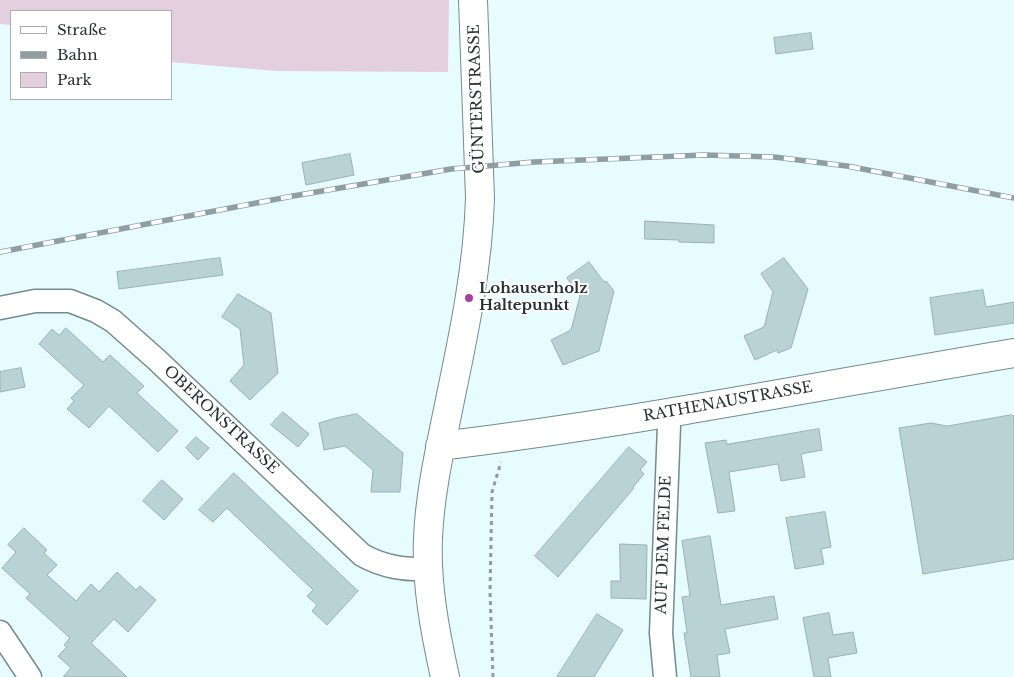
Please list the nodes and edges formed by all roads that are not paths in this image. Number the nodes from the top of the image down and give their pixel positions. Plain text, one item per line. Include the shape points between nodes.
1 (473, 0) edge
2 (0, 308) edge
3 (1014, 353) edge
4 (668, 413) junction
5 (440, 446) junction
6 (429, 569) junction
7 (0, 632) edge
8 (30, 677) edge
9 (445, 677) edge
10 (666, 677) edge

1 - 5 street, GÜNTERSTRASSE via 479,227 471,289
2 - 6 street, OBERONSTRASSE via 35,301 70,301 113,321 362,555 395,568
3 - 4 street, RATHENAUSTRASSE
4 - 5 street, RATHENAUSTRASSE
4 - 10 street, AUF DEM FELDE via 661,633
5 - 6 street, GÜNTERSTRASSE via 430,521
6 - 9 street, GÜNTERSTRASSE
7 - 8 street

